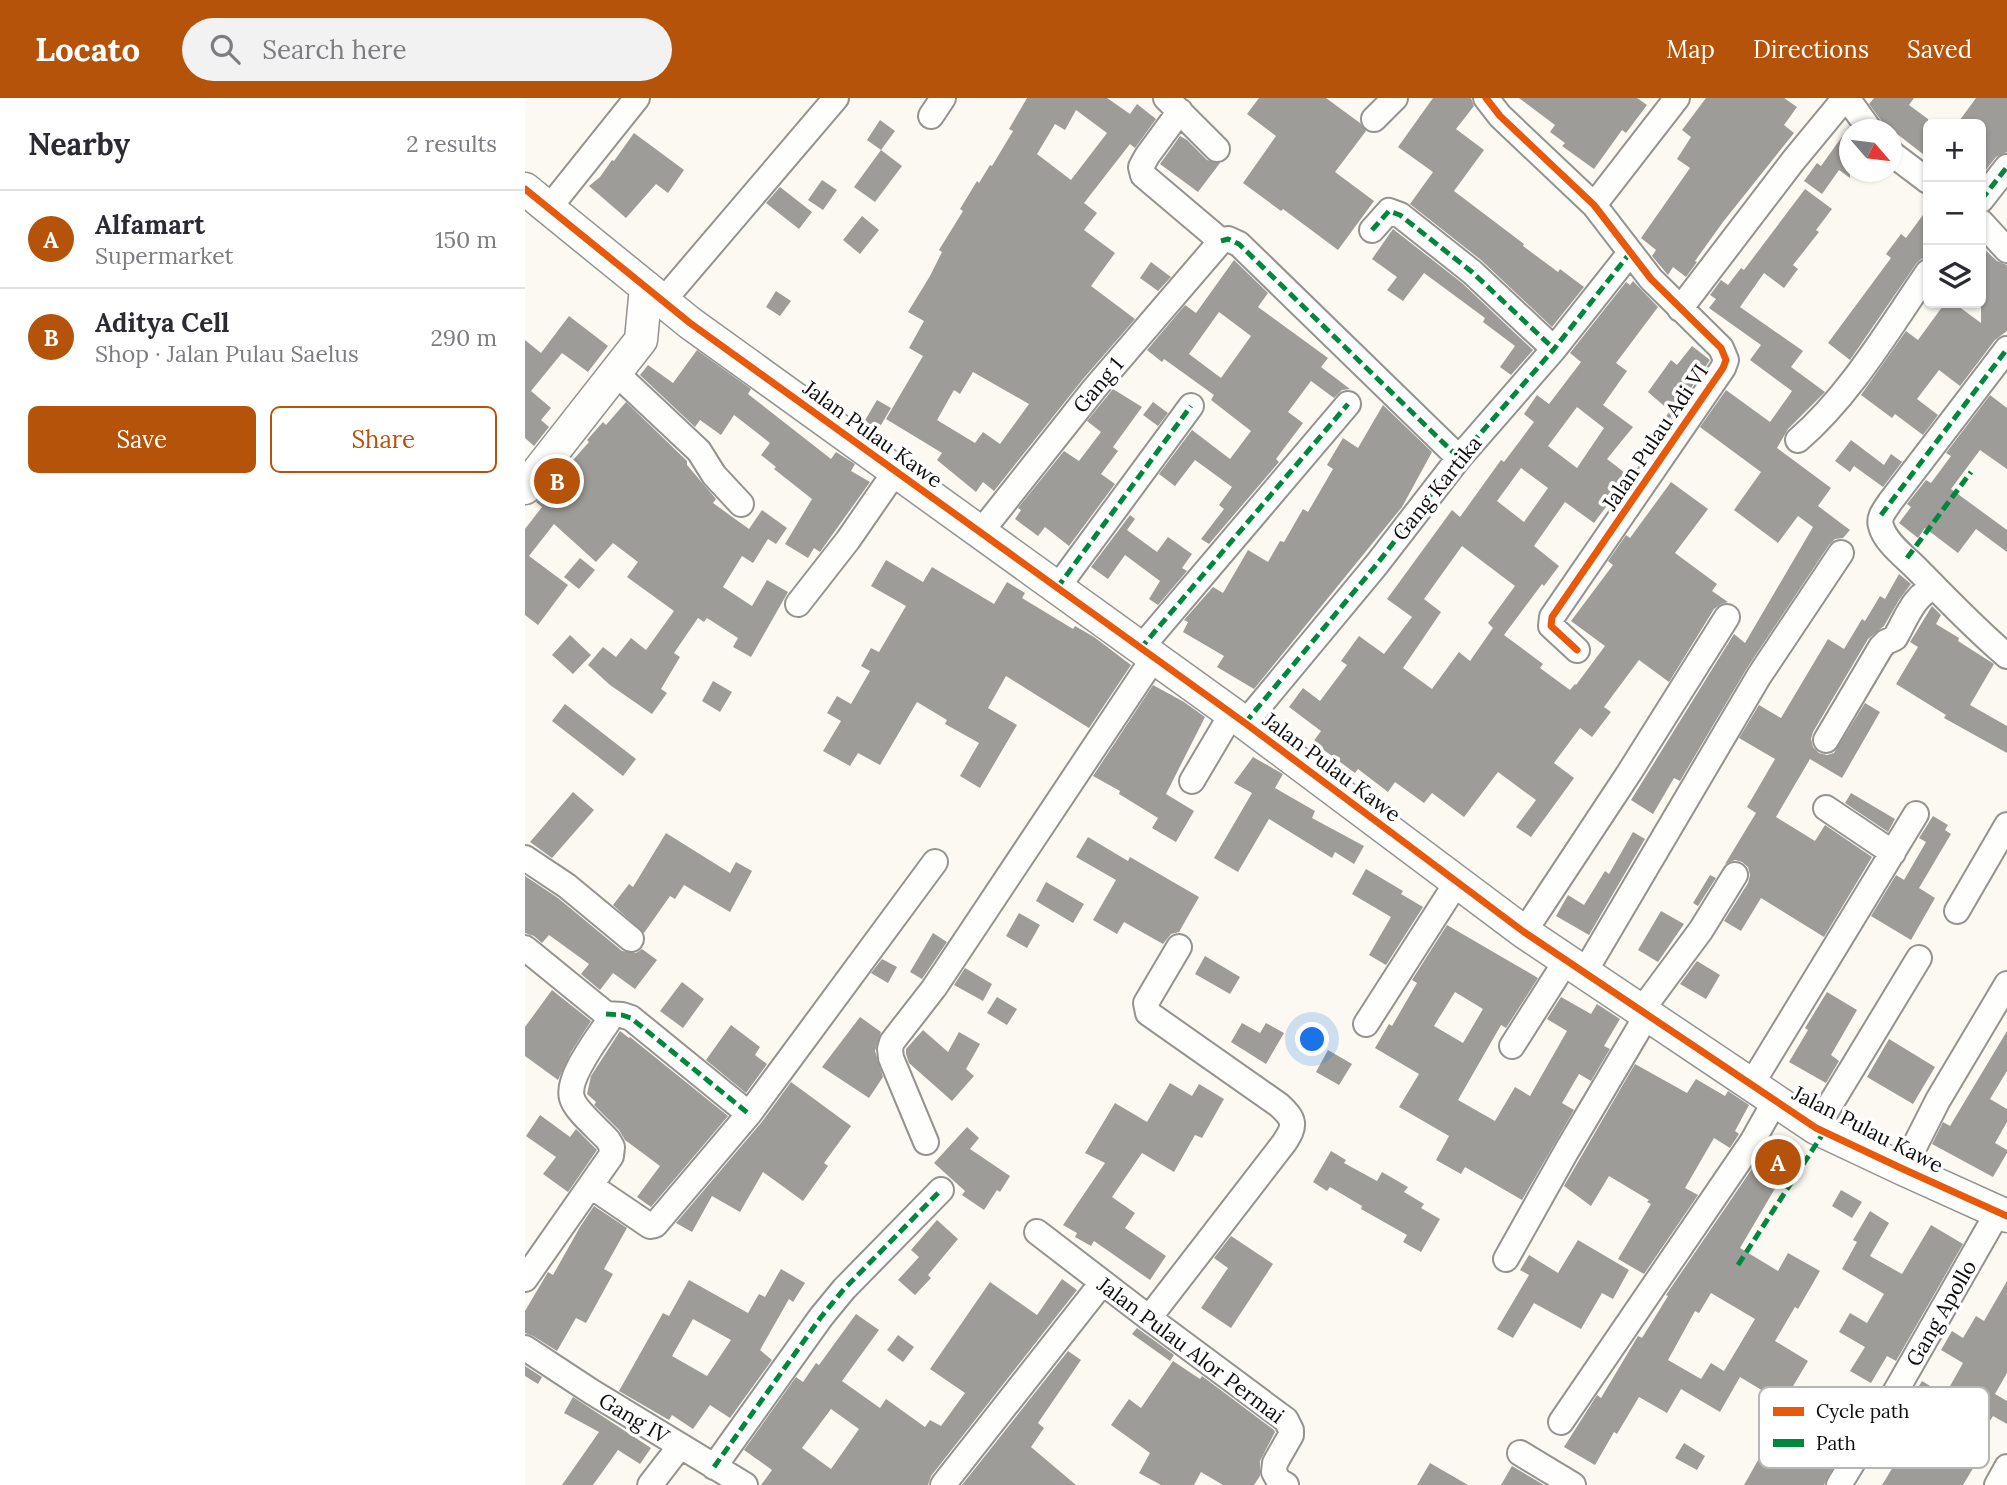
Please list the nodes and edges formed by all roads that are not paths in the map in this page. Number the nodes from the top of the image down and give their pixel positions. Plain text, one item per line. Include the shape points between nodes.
1 (637, 98) edge
2 (836, 98) edge
3 (1395, 98) edge
4 (1677, 98) edge
5 (1846, 98) edge
6 (1499, 104) edge
7 (1173, 105) edge
8 (1374, 119) dead end
9 (1862, 119) edge
10 (1217, 149) dead end
11 (1902, 161) edge
12 (2007, 167) edge
13 (1923, 177) edge
14 (1986, 194) edge
15 (537, 198) edge
16 (1594, 205) junction
17 (1986, 227) edge
18 (1371, 230) dead end
19 (1221, 241) junction
20 (2007, 250) edge
21 (1630, 253) junction
22 (1923, 279) edge
23 (654, 294) junction
24 (1680, 309) junction
25 (690, 323) junction
26 (641, 340) junction
27 (1554, 349) junction
28 (2007, 349) edge
29 (616, 373) junction
30 (1347, 404) dead end
31 (1191, 406) dead end
32 (1798, 440) dead end
33 (1459, 458) junction
34 (895, 472) junction
35 (525, 488) edge
36 (741, 504) dead end
37 (980, 533) junction
38 (1841, 553) dead end
39 (1056, 588) junction
40 (1935, 588) junction
41 (798, 604) dead end
42 (1727, 617) dead end
43 (1577, 650) dead end
44 (1147, 654) junction
45 (2007, 656) edge
46 (1238, 719) junction
47 (1826, 740) dead end
48 (1192, 781) dead end
49 (1826, 808) dead end
50 (1916, 814) dead end
51 (2007, 825) edge
52 (1893, 853) junction
53 (525, 858) edge
54 (935, 862) dead end
55 (1735, 875) dead end
56 (1457, 882) junction
57 (1957, 911) dead end
58 (1524, 932) junction
59 (631, 939) dead end
60 (1179, 947) dead end
61 (525, 948) edge
62 (1919, 958) dead end
63 (1575, 967) junction
64 (2007, 984) edge
65 (1644, 1013) junction
66 (606, 1014) junction
67 (1366, 1024) dead end
68 (1512, 1046) dead end
69 (1763, 1093) junction
70 (749, 1114) junction
71 (1816, 1128) junction
72 (926, 1142) dead end
73 (1903, 1169) junction
74 (591, 1186) junction
75 (941, 1190) dead end
76 (2002, 1214) edge
77 (1037, 1232) dead end
78 (1506, 1259) dead end
79 (525, 1279) edge
80 (1103, 1283) junction
81 (1149, 1318) junction
82 (525, 1348) edge
83 (1898, 1387) edge
84 (1561, 1422) dead end
85 (680, 1446) junction
86 (1520, 1453) dead end
87 (2007, 1467) edge
88 (1849, 1468) edge
89 (727, 1478) edge
90 (650, 1485) edge
91 (943, 1485) edge
92 (1286, 1485) edge
93 (1573, 1485) edge
94 (1839, 1485) edge
95 (1997, 1485) edge

1 - 15 street
2 - 23 street
3 - 8 street
4 - 16 street
5 - 9 street
5 - 24 street
6 - 16 street, Jalan Pulau Adi VI
7 - 10 street
7 - 19 street via 1141,167 1143,175
11 - 13 street
12 - 14 street
15 - 23 street, Jalan Pulau Kawe
16 - 21 street, Jalan Pulau Adi VI
17 - 20 street
18 - 27 street via 1389,211 1400,215 1472,272
19 - 33 street via 1239,244
19 - 37 street, Gang 1 via 1094,389
21 - 24 street, Jalan Pulau Adi VI
21 - 27 street, Gang Kartika
22 - 32 street via 1848,385
23 - 25 street, Jalan Pulau Kawe
23 - 26 street
24 - 43 street, Jalan Pulau Adi VI via 1721,348 1725,364 1552,617 1551,626
25 - 26 street
25 - 34 street, Jalan Pulau Kawe
26 - 29 street
27 - 33 street, Gang Kartika
28 - 40 street via 1881,515 1888,538
29 - 35 street
29 - 36 street via 699,451
30 - 44 street
31 - 39 street
33 - 46 street, Gang Kartika via 1377,564
34 - 37 street, Jalan Pulau Kawe
34 - 41 street
37 - 39 street, Jalan Pulau Kawe
38 - 63 street
39 - 44 street, Jalan Pulau Kawe
40 - 45 street
40 - 47 street via 1920,596 1895,638 1881,647
42 - 58 street
44 - 46 street, Jalan Pulau Kawe
44 - 72 street via 934,988 893,1042 891,1058
46 - 48 street, Gang Kartika
46 - 56 street, Jalan Pulau Kawe
49 - 52 street
50 - 52 street
51 - 57 street
52 - 69 street
53 - 59 street
54 - 70 street
55 - 65 street
56 - 58 street, Jalan Pulau Kawe
56 - 67 street
58 - 63 street, Jalan Pulau Kawe
60 - 81 street via 1146,1003 1148,1013 1279,1105 1293,1122 1284,1143
61 - 66 street
62 - 71 street
63 - 65 street, Jalan Pulau Kawe
63 - 68 street
64 - 73 street
65 - 69 street, Jalan Pulau Kawe
65 - 78 street
66 - 70 street via 631,1018
66 - 74 street via 608,1022 581,1064 571,1090 575,1104 612,1147
69 - 71 street, Jalan Pulau Kawe
69 - 84 street via 1752,1142
70 - 74 street via 655,1225 638,1220
71 - 73 street, Jalan Pulau Kawe
73 - 76 street, Jalan Pulau Kawe
74 - 79 street
75 - 89 street via 821,1317
76 - 83 street, Gang Apollo
77 - 80 street, Jalan Pulau Alor Permai
80 - 81 street, Jalan Pulau Alor Permai
80 - 91 street
81 - 92 street, Jalan Pulau Alor Permai via 1286,1420 1291,1435 1274,1472
82 - 85 street, Gang IV
85 - 89 street, Gang IV
85 - 90 street
86 - 93 street
87 - 95 street
88 - 94 street, Gang Apollo

